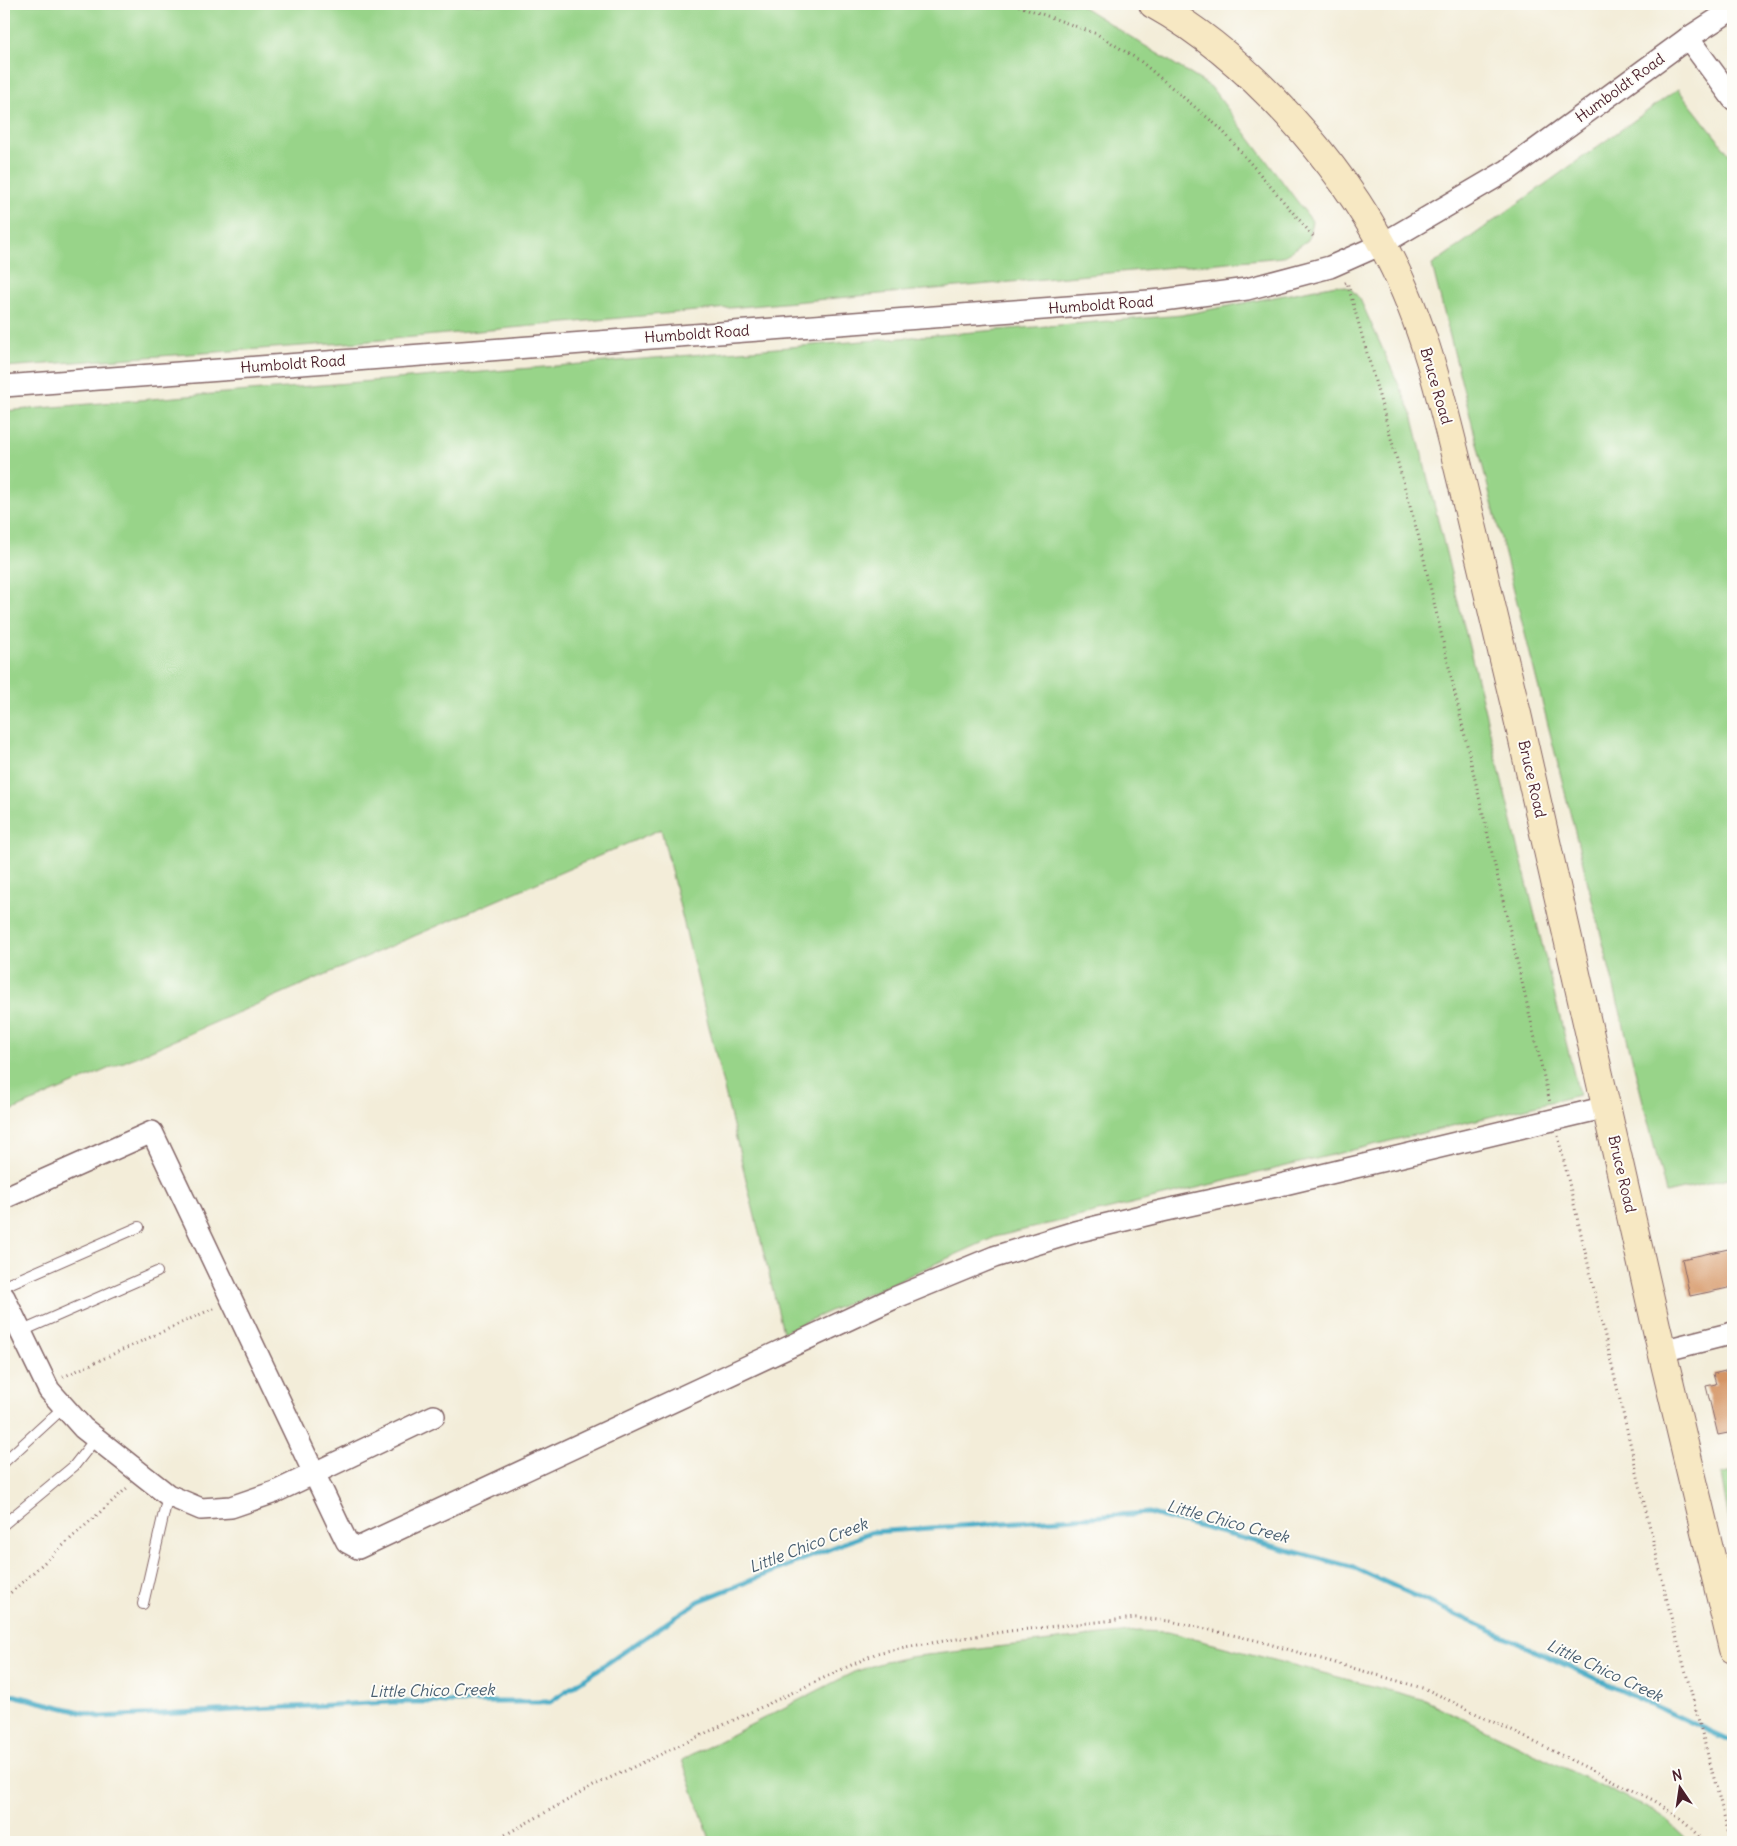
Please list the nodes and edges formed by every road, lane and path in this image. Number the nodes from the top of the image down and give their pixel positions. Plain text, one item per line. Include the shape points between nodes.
1 (1014, 4) edge
2 (1154, 4) edge
3 (1733, 9) edge
4 (1688, 38) junction
5 (1733, 99) edge
6 (1314, 237) dead end
7 (1382, 244) junction
8 (1347, 282) dead end
9 (4, 386) edge
10 (1607, 1107) junction
11 (1554, 1119) junction
12 (4, 1198) edge
13 (139, 1227) dead end
14 (157, 1272) dead end
15 (4, 1286) edge
16 (4, 1297) edge
17 (214, 1308) dead end
18 (20, 1332) junction
19 (1733, 1333) edge
20 (1662, 1351) junction
21 (62, 1378) dead end
22 (64, 1407) junction
23 (434, 1416) dead end
24 (96, 1438) junction
25 (4, 1462) edge
26 (314, 1473) junction
27 (127, 1488) dead end
28 (168, 1494) junction
29 (4, 1524) edge
30 (7, 1596) dead end
31 (143, 1604) dead end
32 (1733, 1649) edge
33 (4, 1839) edge
34 (10, 1842) edge
35 (492, 1842) edge
36 (1703, 1842) edge
37 (1731, 1842) edge

1 - 6 path via 1097,34 1139,60 1221,129
2 - 7 street, Bruce Road via 1232,60 1293,120 1337,173
3 - 4 street, Humboldt Road
4 - 5 street
4 - 7 street, Humboldt Road via 1508,170
7 - 9 street, Humboldt Road via 1330,267 1248,289 1163,300
7 - 10 street, Bruce Road via 1416,318 1443,404
8 - 11 path via 1419,538
10 - 11 street
10 - 20 street, Bruce Road
11 - 26 street via 1075,1232 994,1257 884,1303 358,1548 347,1542
11 - 37 path via 1670,1613
12 - 26 street via 152,1132
13 - 15 lane
14 - 18 lane
16 - 18 street
17 - 21 path
18 - 22 street via 49,1390
19 - 20 street
20 - 32 street, Bruce Road
22 - 24 street
22 - 25 lane
23 - 26 street
24 - 28 street
24 - 29 lane via 74,1466
26 - 28 street via 275,1492 231,1507 201,1509
27 - 30 path
28 - 31 lane
33 - 34 path
35 - 36 path via 597,1784 877,1653 1009,1631 1136,1618 1255,1640 1426,1689 1655,1801 1675,1814

